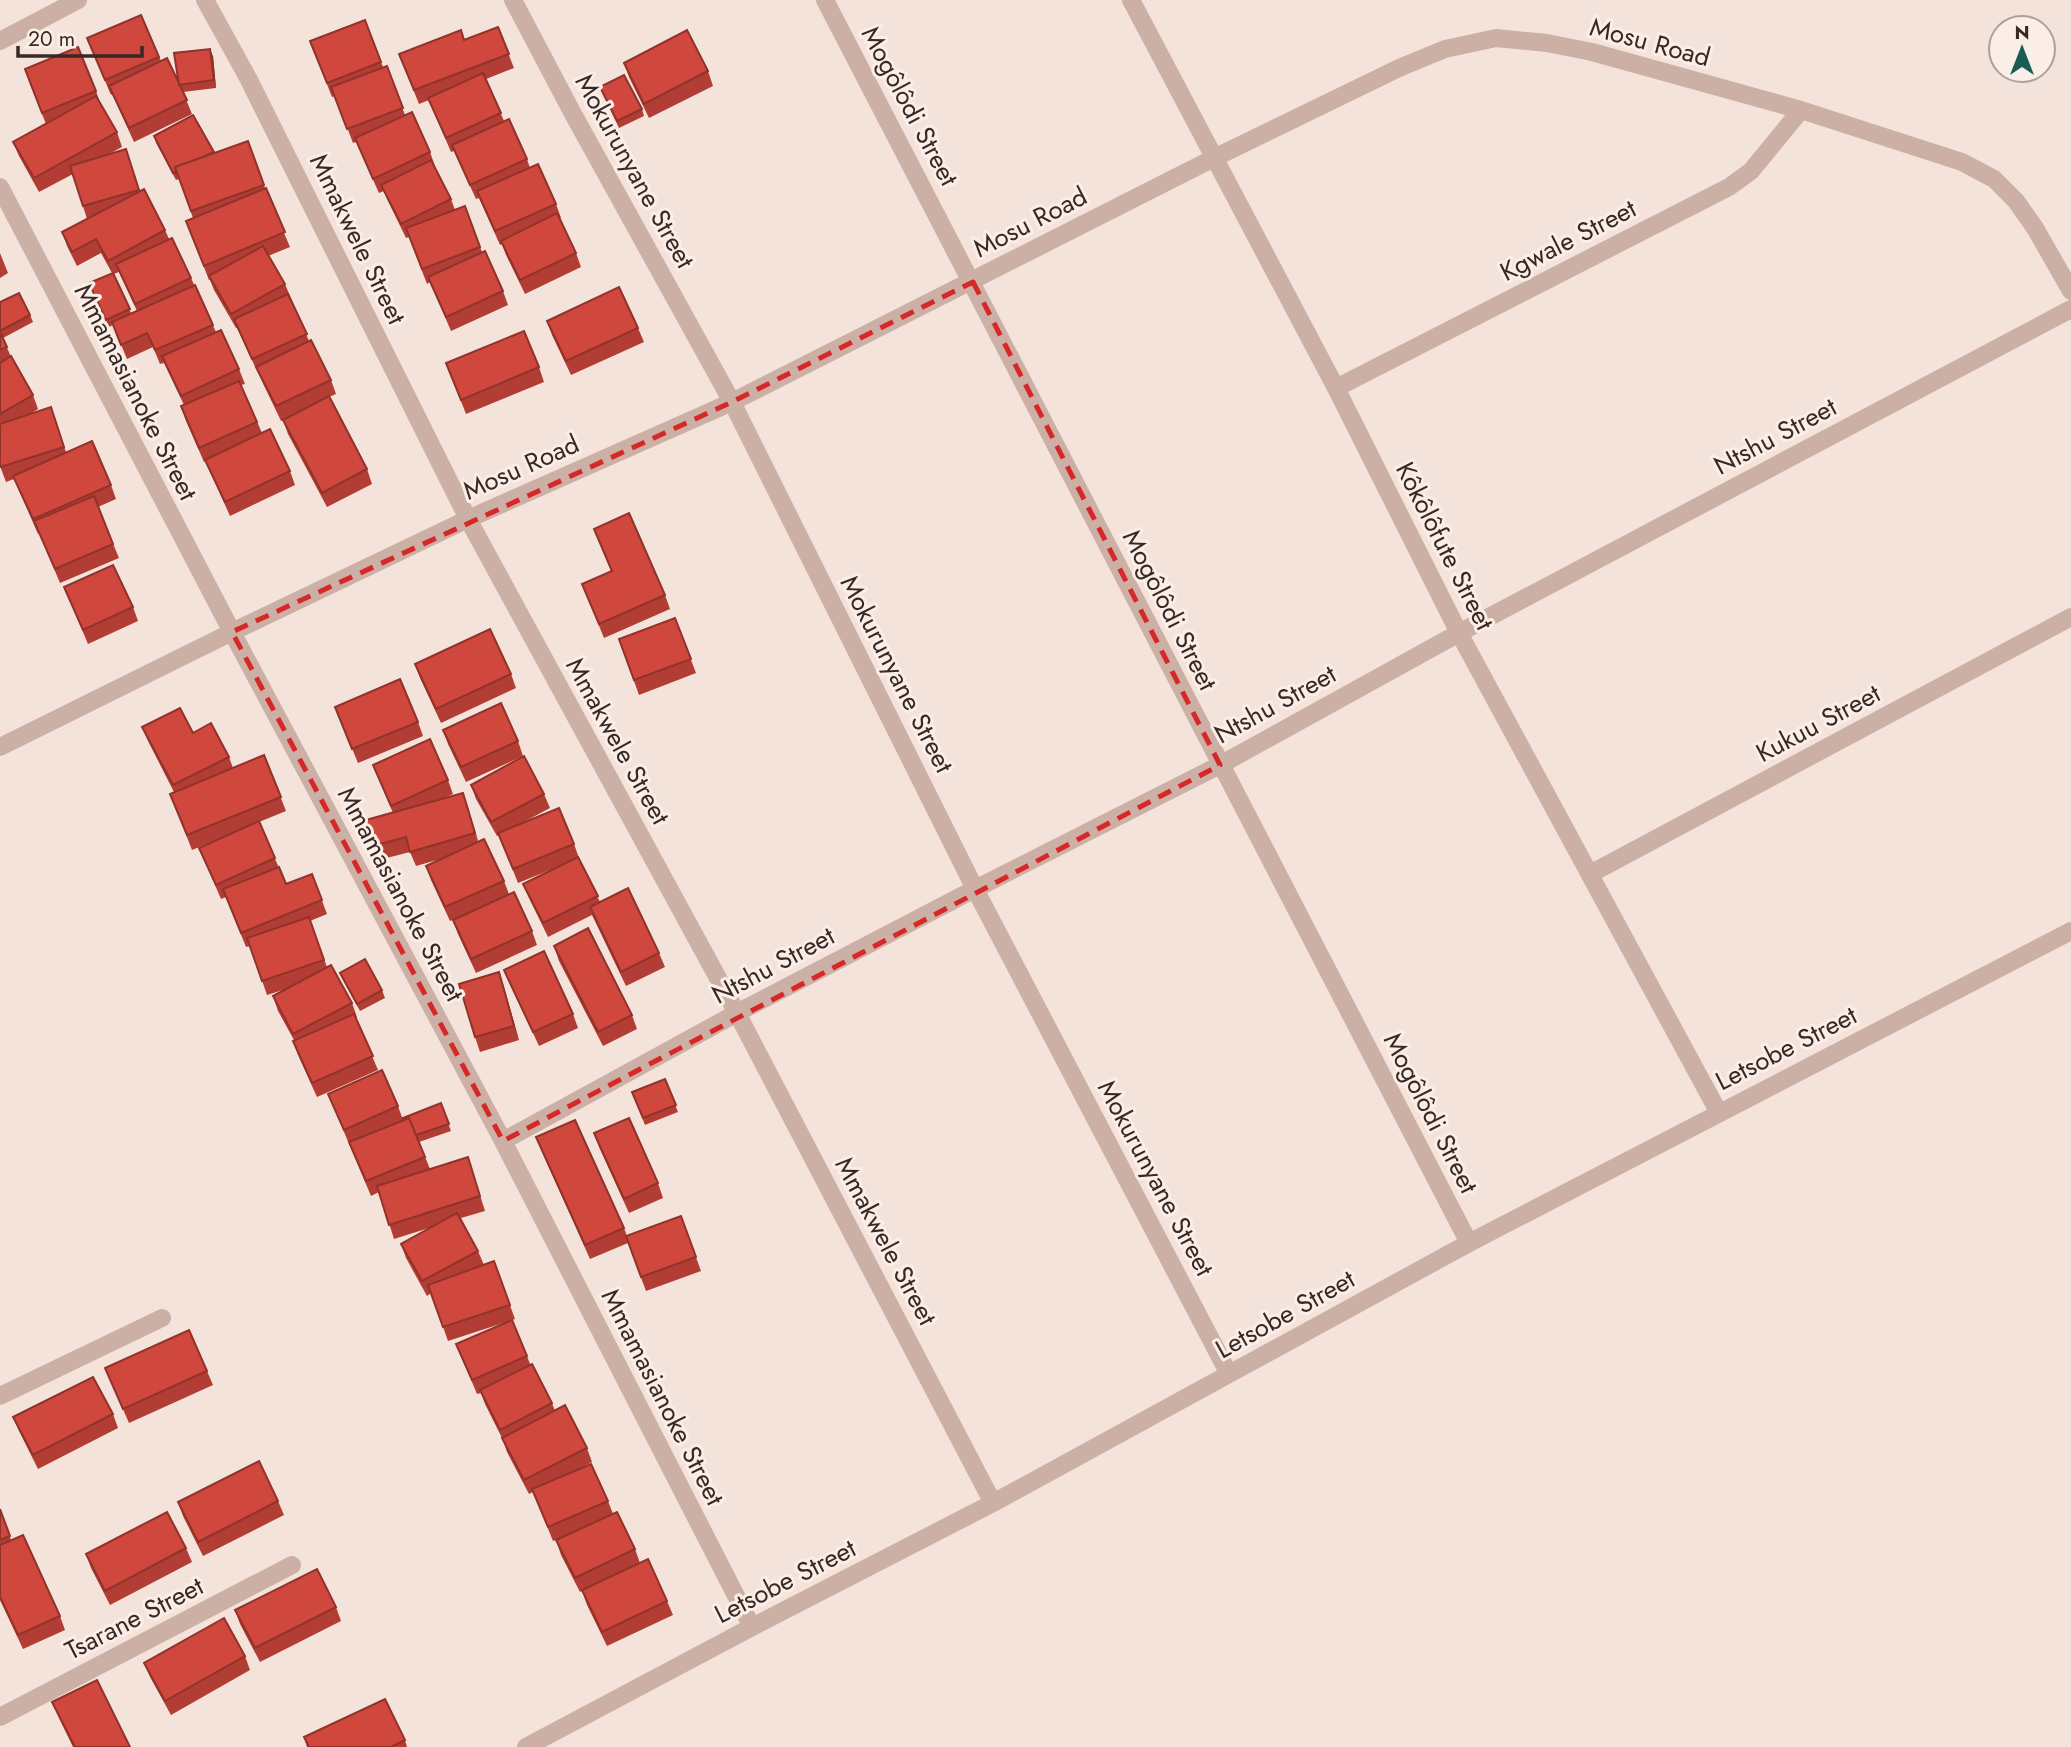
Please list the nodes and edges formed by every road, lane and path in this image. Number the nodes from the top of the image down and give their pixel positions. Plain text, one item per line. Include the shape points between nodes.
1 (78, 0) edge
2 (205, 0) edge
3 (513, 0) edge
4 (825, 0) edge
5 (1131, 0) edge
6 (0, 41) edge
7 (1801, 110) junction
8 (1214, 158) junction
9 (0, 187) edge
10 (973, 282) junction
11 (2071, 291) edge
12 (2071, 309) edge
13 (1336, 388) junction
14 (732, 402) junction
15 (468, 519) junction
16 (2071, 617) edge
17 (232, 632) junction
18 (1459, 633) junction
19 (0, 747) edge
20 (1220, 765) junction
21 (1590, 874) junction
22 (975, 889) junction
23 (2071, 931) edge
24 (737, 1013) junction
25 (1719, 1113) junction
26 (503, 1141) junction
27 (1469, 1244) junction
28 (162, 1318) dead end
29 (1229, 1374) junction
30 (0, 1396) edge
31 (993, 1503) junction
32 (292, 1566) dead end
33 (752, 1627) junction
34 (0, 1717) edge
35 (526, 1747) edge

1 - 6 street
2 - 15 street, Mmakwele Street
3 - 14 street, Mokurunyane Street
4 - 10 street, Mogôlôdi Street
5 - 8 street, Kôkôlôfute Street
7 - 8 street, Mosu Road via 1592,52 1496,38 1445,49 1399,68
7 - 11 street, Mosu Road via 1932,151 1994,180 2029,219
7 - 13 street, Kgwale Street via 1751,171 1728,187
8 - 10 street, Mosu Road
8 - 13 street, Kôkôlôfute Street
9 - 17 street, Mmamasianoke Street
10 - 14 street, Mosu Road
10 - 20 street, Mogôlôdi Street
12 - 18 street, Ntshu Street
13 - 18 street, Kôkôlôfute Street
14 - 15 street, Mosu Road
14 - 22 street, Mokurunyane Street
15 - 17 street, Mosu Road
15 - 24 street, Mmakwele Street
16 - 21 street, Kukuu Street
17 - 19 street, Mosu Road
17 - 26 street, Mmamasianoke Street
18 - 20 street, Ntshu Street
18 - 21 street, Kôkôlôfute Street
20 - 22 street, Ntshu Street
20 - 27 street, Mogôlôdi Street
21 - 25 street, Kôkôlôfute Street
22 - 24 street, Ntshu Street
22 - 29 street, Mokurunyane Street
23 - 25 street, Letsobe Street
24 - 26 street, Ntshu Street
24 - 31 street, Mmakwele Street
25 - 27 street, Letsobe Street
26 - 33 street, Mmamasianoke Street
27 - 29 street, Letsobe Street
28 - 30 street
29 - 31 street, Letsobe Street
31 - 33 street, Letsobe Street
32 - 34 street, Tsarane Street
33 - 35 street, Letsobe Street

